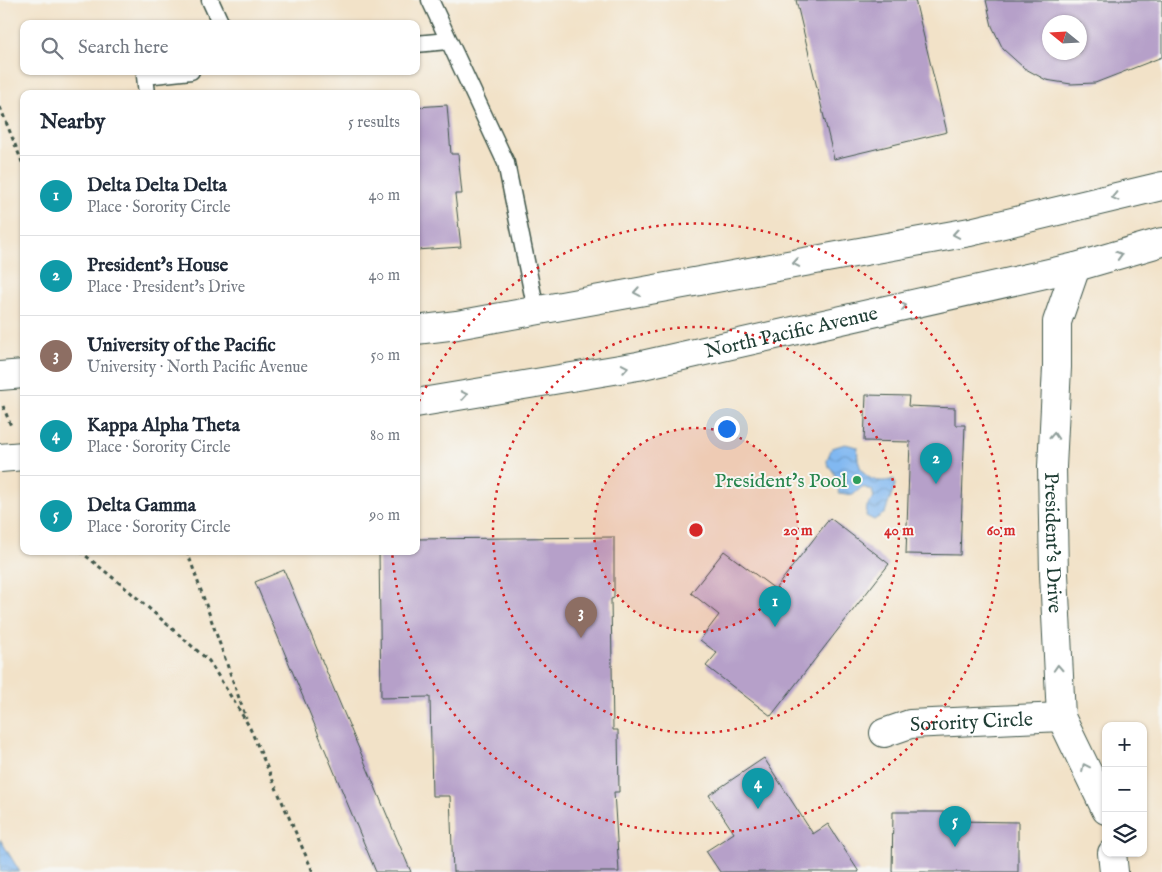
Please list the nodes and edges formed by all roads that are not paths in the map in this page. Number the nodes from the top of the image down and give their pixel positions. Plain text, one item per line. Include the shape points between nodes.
1 (210, 0) edge
2 (430, 0) edge
3 (219, 20) edge
4 (448, 40) junction
5 (420, 44) edge
6 (154, 75) edge
7 (147, 90) edge
8 (1162, 186) edge
9 (1162, 242) edge
10 (1076, 268) junction
11 (536, 310) junction
12 (420, 330) edge
13 (20, 374) edge
14 (0, 376) edge
15 (420, 402) edge
16 (20, 456) edge
17 (0, 458) edge
18 (1061, 717) junction
19 (884, 733) dead end
20 (1102, 802) edge
21 (1112, 857) edge
22 (1114, 872) edge

1 - 3 lane
2 - 4 lane
4 - 5 lane
4 - 11 lane via 506,163
6 - 7 lane via 145,76
8 -> 11 street via 970,232
10 -> 9 street, North Pacific Avenue
15 -> 10 street, North Pacific Avenue via 638,366
18 -> 10 street, President's Drive via 1052,467 1057,322
11 - 12 street
13 - 14 street
16 - 17 street, bridge
18 - 19 street, Sorority Circle via 910,724
20 -> 18 street, President's Drive
21 - 22 street

